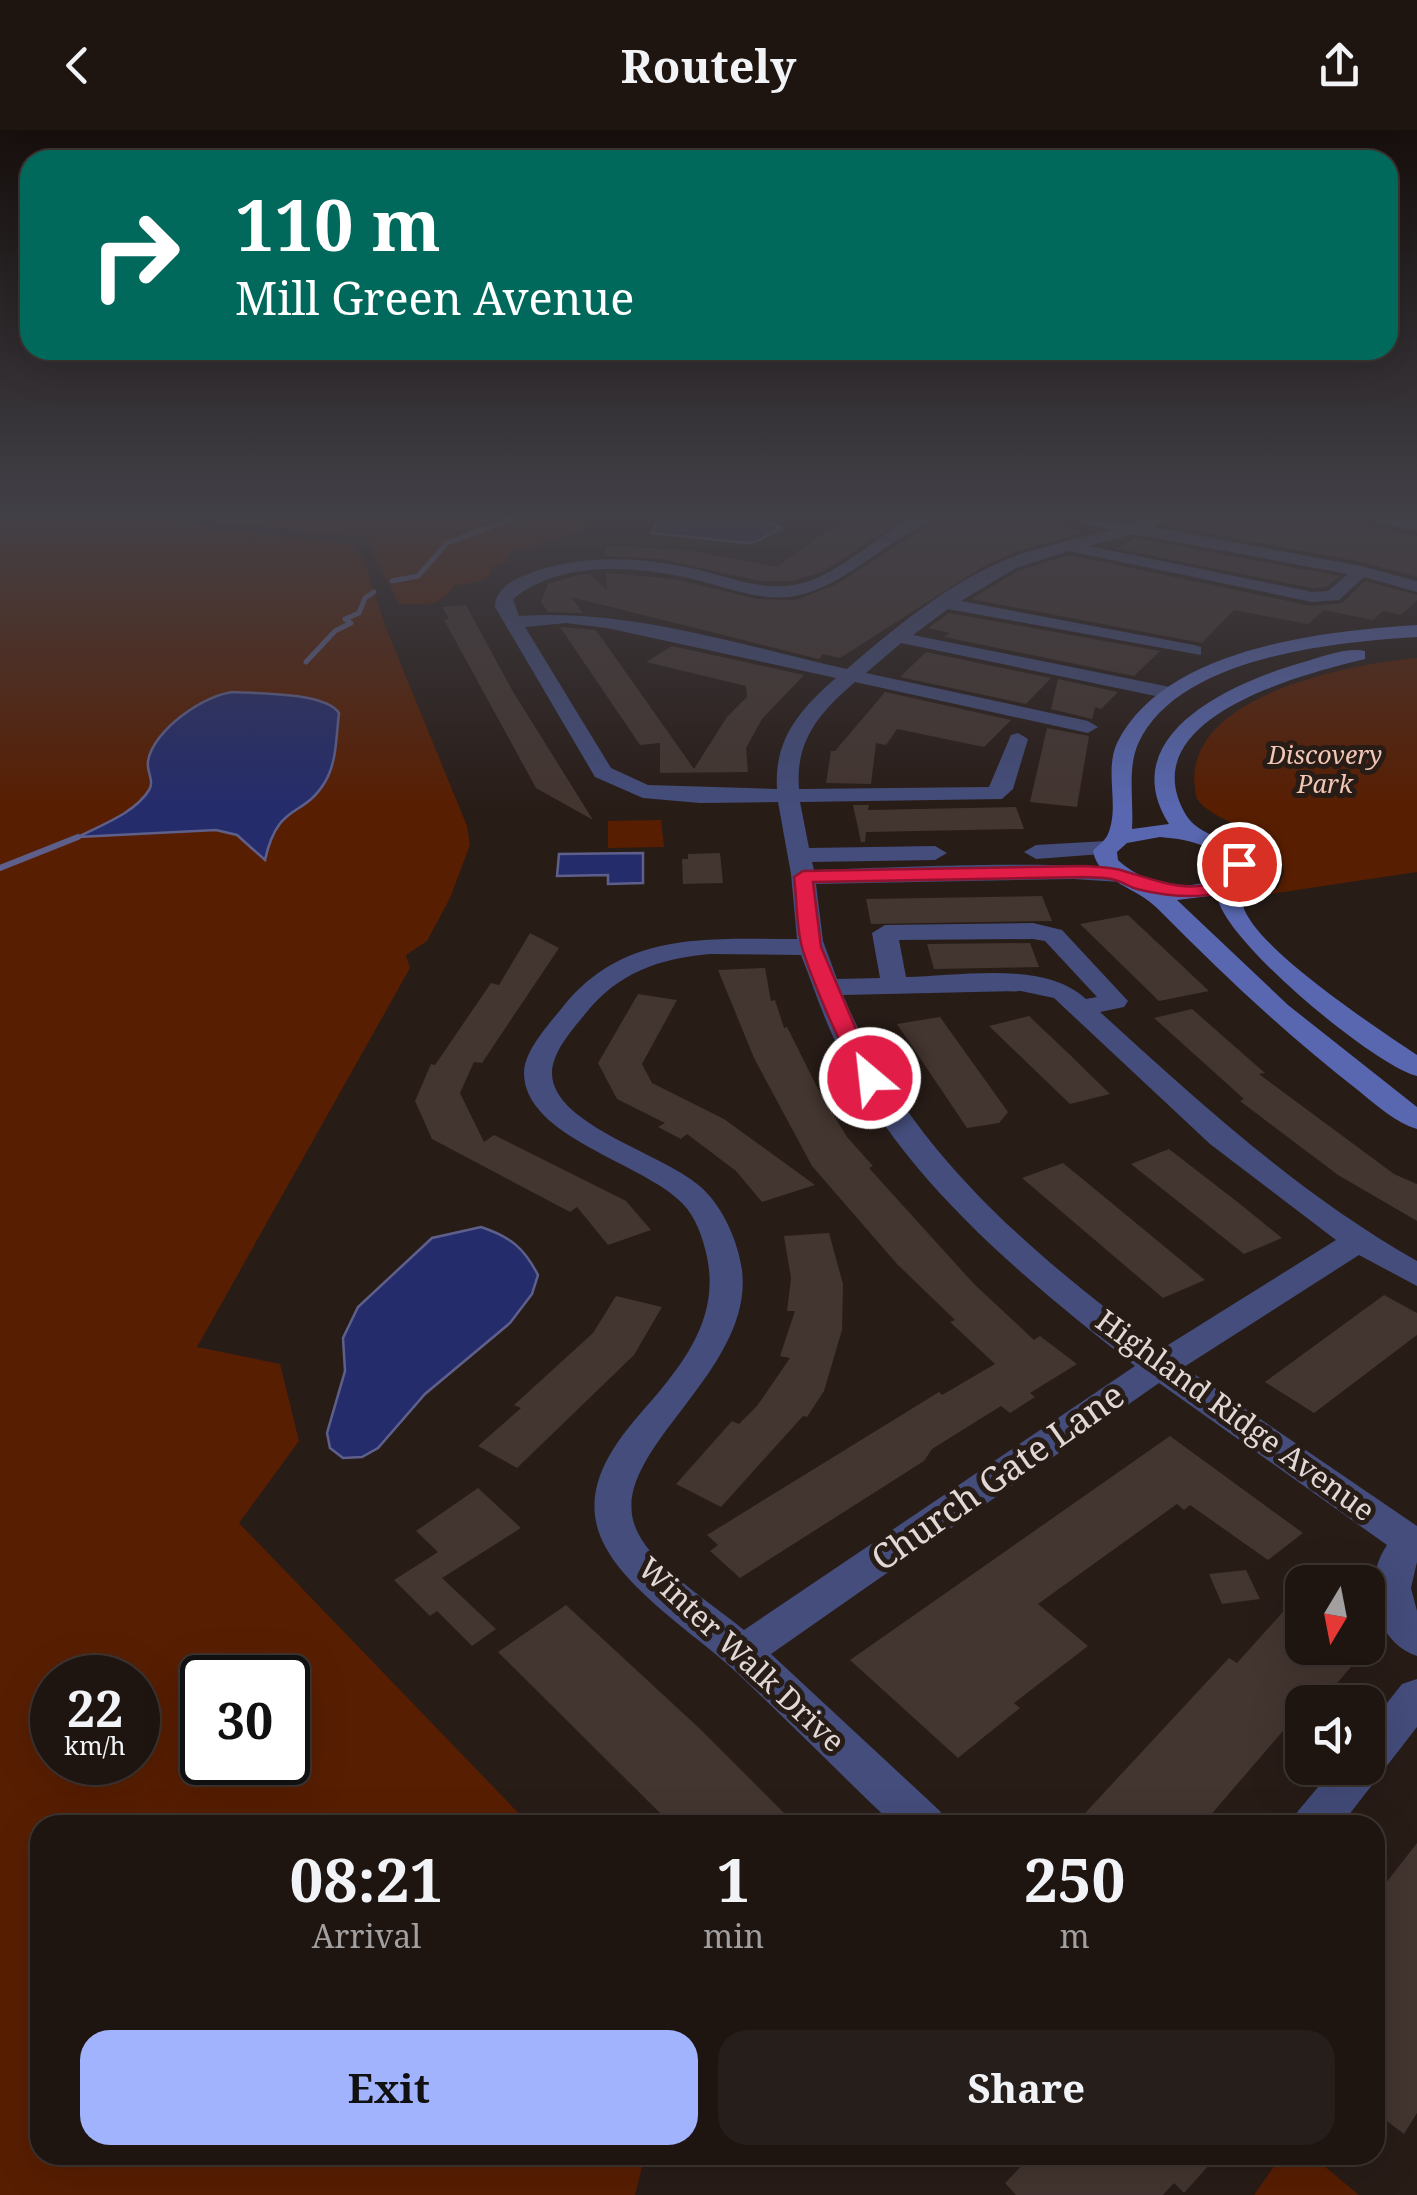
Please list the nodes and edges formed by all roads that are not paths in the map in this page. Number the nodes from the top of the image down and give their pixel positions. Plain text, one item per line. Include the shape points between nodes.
1 (508, 614) edge
2 (931, 614) edge
3 (1004, 614) edge
4 (513, 622) junction
5 (1417, 631) edge
6 (902, 638) junction
7 (1417, 647) edge
8 (1194, 651) dead end
9 (850, 678) junction
10 (1170, 693) junction
11 (1088, 727) dead end
12 (1018, 739) dead end
13 (790, 794) junction
14 (1186, 832) junction
15 (1113, 843) junction
16 (801, 866) junction
17 (1120, 875) junction
18 (1229, 882) junction
19 (1151, 887) junction
20 (812, 947) junction
21 (895, 986) junction
22 (826, 987) junction
23 (1080, 1008) junction
24 (1417, 1068) edge
25 (1417, 1120) edge
26 (1358, 1241) junction
27 (1417, 1276) edge
28 (1158, 1367) junction
29 (1414, 1542) edge
30 (1417, 1640) edge
31 (743, 1652) junction
32 (1417, 1696) edge
33 (1385, 1736) edge
34 (1346, 1785) edge
35 (914, 1815) edge
36 (1322, 1815) edge

1 - 4 street
2 - 6 street, Highland Ridge Avenue
3 - 8 street
4 - 9 street via 607,622
4 - 13 street via 604,772 666,795
5 - 10 street via 1279,649
6 - 9 street, Highland Ridge Avenue
6 - 10 street
7 - 14 street via 1323,662 1257,683 1211,707 1182,736 1170,761 1170,804
9 - 11 street
9 - 13 street, Highland Ridge Avenue via 792,740
10 - 15 street via 1149,710 1126,746 1125,804
12 - 13 street via 1002,789 994,794
13 - 16 street, Highland Ridge Avenue
14 - 15 street via 1147,831
14 - 18 street via 1229,850 1239,864
15 - 16 street via 1070,852
15 - 17 street via 1107,862
16 - 17 street
16 - 20 street, Highland Ridge Avenue
17 - 19 street
18 - 19 street via 1193,892
18 - 24 street via 1230,908 1257,942
19 - 25 street via 1272,1006
20 - 22 street, Highland Ridge Avenue
20 - 31 street, Winter Walk Drive via 688,948 622,964 573,1011 537,1076 566,1121 660,1171 692,1194 713,1223 726,1271 718,1330 701,1362 625,1458 612,1506 621,1540 637,1559
21 - 22 street
21 - 23 street via 1042,984
21 - 23 street via 885,933 1034,931 1053,935 1115,1001
22 - 28 street, Highland Ridge Avenue via 870,1078 941,1173 988,1226
23 - 26 street via 1220,1138
26 - 27 street
26 - 28 street, Church Gate Lane
28 - 29 street, Highland Ridge Avenue
28 - 31 street, Church Gate Lane
29 - 30 street via 1396,1558 1391,1574 1400,1617
31 - 35 street, Winter Walk Drive
32 - 33 street
34 - 36 street

